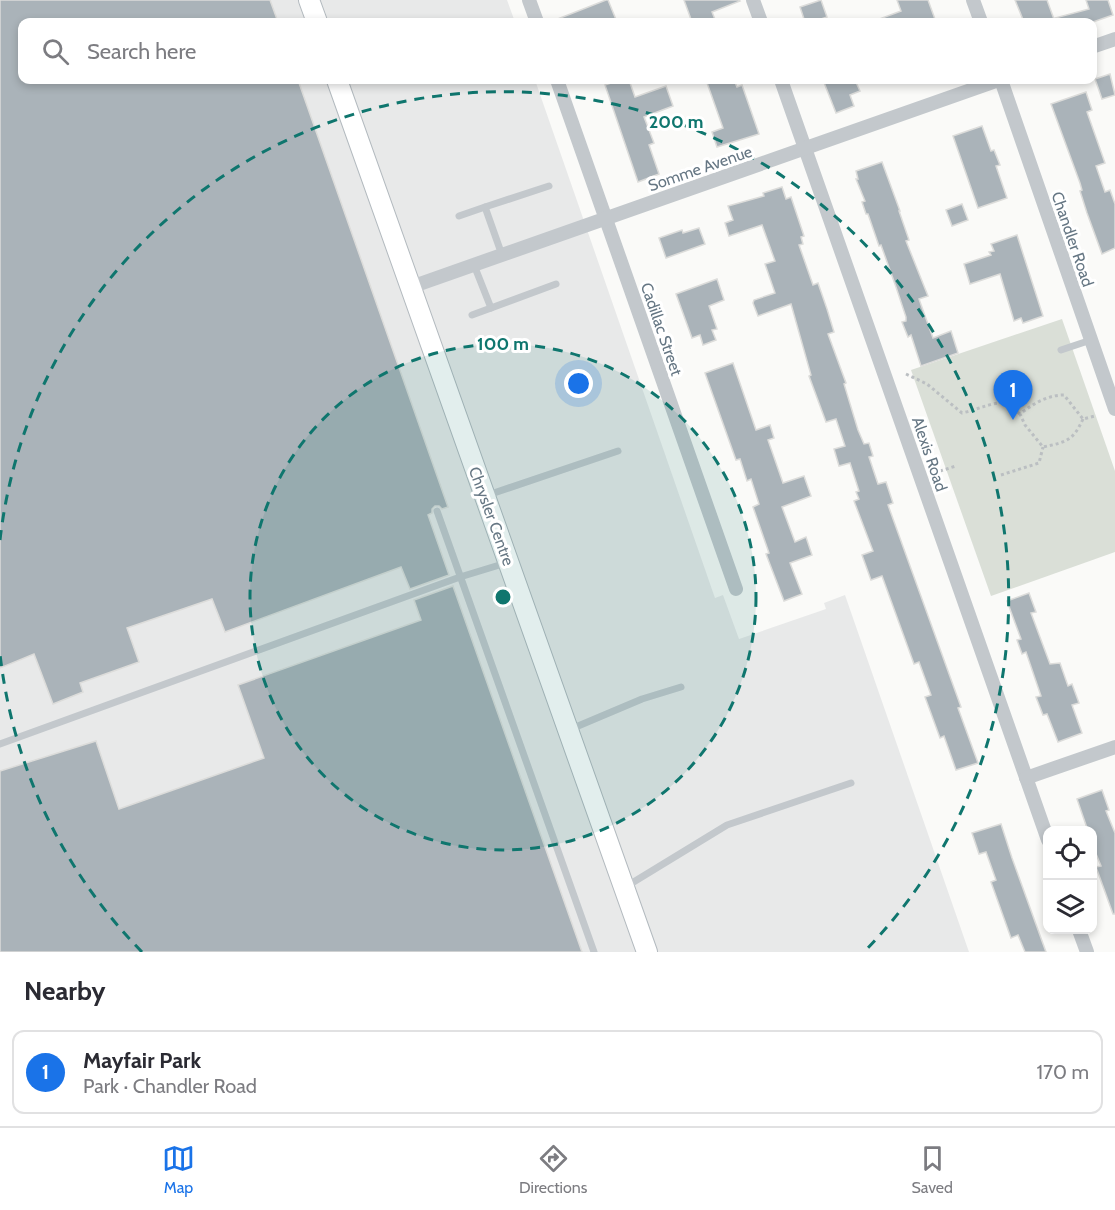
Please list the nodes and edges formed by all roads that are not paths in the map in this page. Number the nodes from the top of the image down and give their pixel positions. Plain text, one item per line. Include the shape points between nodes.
1 (309, 0) edge
2 (529, 0) edge
3 (753, 0) edge
4 (973, 0) edge
5 (316, 18) edge
6 (536, 18) edge
7 (760, 18) edge
8 (980, 18) edge
9 (1115, 39) edge
10 (1097, 45) edge
11 (338, 84) edge
12 (558, 84) edge
13 (782, 84) edge
14 (989, 84) edge
15 (1001, 84) edge
16 (805, 148) junction
17 (549, 186) dead end
18 (485, 207) junction
19 (459, 216) dead end
20 (606, 218) junction
21 (502, 255) junction
22 (474, 264) junction
23 (556, 284) dead end
24 (411, 287) junction
25 (491, 308) junction
26 (472, 315) dead end
27 (1091, 340) junction
28 (1061, 350) dead end
29 (1115, 409) edge
30 (618, 451) dead end
31 (485, 496) junction
32 (437, 511) dead end
33 (509, 562) junction
34 (460, 577) junction
35 (736, 589) dead end
36 (681, 687) dead end
37 (568, 730) junction
38 (1, 742) edge
39 (1115, 747) edge
40 (1026, 778) junction
41 (851, 783) dead end
42 (1043, 828) edge
43 (624, 888) junction
44 (1080, 934) edge
45 (594, 952) edge
46 (647, 952) edge
47 (1087, 952) edge

1 - 5 street
2 - 6 street
3 - 7 street
4 - 8 street
9 - 10 street
11 - 24 street, Chrysler Centre
12 - 20 street, Cadillac Street
13 - 16 street, Alexis Road
14 - 16 street, Somme Avenue
15 - 27 street, Chandler Road
16 - 20 street, Somme Avenue
16 - 40 street, Alexis Road
17 - 18 lane
18 - 19 lane
18 - 21 lane
20 - 21 street, Somme Avenue
20 - 35 street, Cadillac Street
21 - 22 street, Somme Avenue
22 - 24 street, Somme Avenue
22 - 25 lane
23 - 25 lane
24 - 31 street, Chrysler Centre
25 - 26 lane
27 - 28 lane
27 - 29 street, Chandler Road
30 - 31 lane
31 - 33 street, Chrysler Centre
32 - 34 lane
33 - 34 lane
33 - 37 street, Chrysler Centre
34 - 38 lane
34 - 45 lane
36 - 37 lane
37 - 43 street, Chrysler Centre
39 - 40 street
40 - 42 street, Alexis Road
41 - 43 lane via 727,825
43 - 46 street, Chrysler Centre
44 - 47 street

